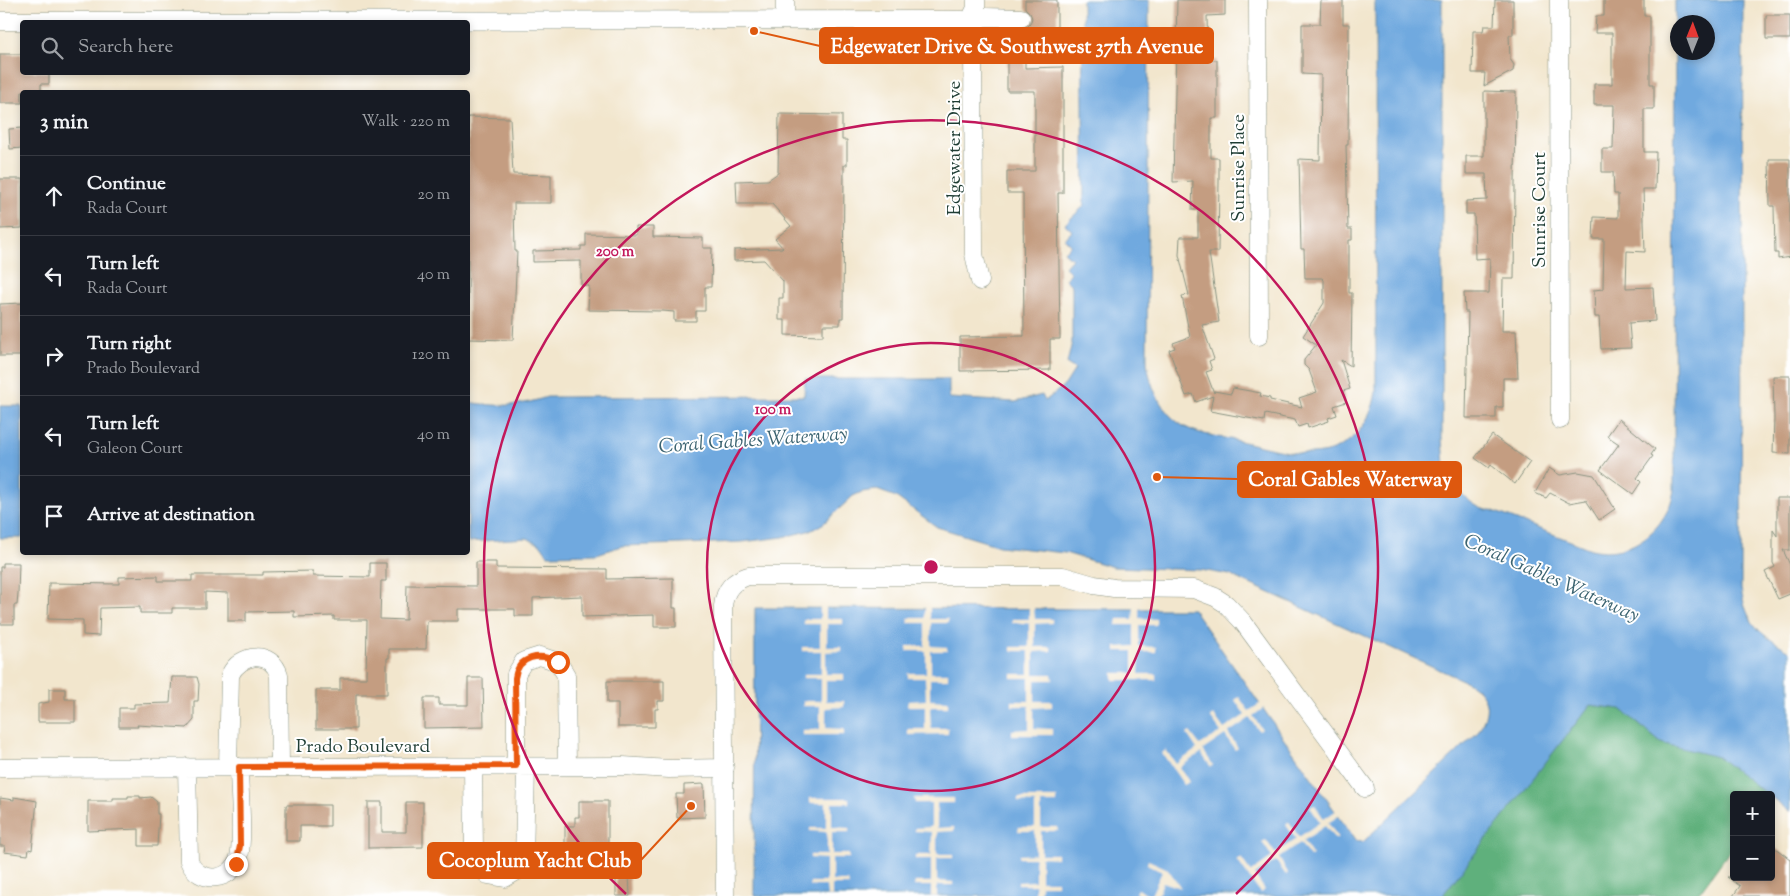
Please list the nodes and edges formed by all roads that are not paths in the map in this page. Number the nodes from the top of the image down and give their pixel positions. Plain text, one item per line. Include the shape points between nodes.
1 (785, 0) edge
2 (976, 0) edge
3 (1258, 0) edge
4 (1559, 0) edge
5 (1020, 18) dead end
6 (785, 19) junction
7 (392, 20) edge
8 (0, 21) edge
9 (20, 21) edge
10 (968, 24) junction
11 (980, 281) dead end
12 (1259, 336) dead end
13 (1560, 420) dead end
14 (280, 766) junction
15 (472, 766) junction
16 (521, 766) junction
17 (567, 766) junction
18 (188, 767) junction
19 (233, 767) junction
20 (0, 768) edge
21 (725, 768) junction
22 (1365, 788) dead end
23 (725, 896) edge

1 - 6 street
2 - 10 street via 976,8
3 - 12 street, Sunrise Place
4 - 13 street, Sunrise Court
5 - 10 street via 985,17
6 - 7 street
6 - 10 street via 960,19
8 - 9 street
10 - 11 street, Edgewater Drive via 973,42 974,254
14 - 15 street, Prado Boulevard
14 - 19 street, Prado Boulevard
14 - 19 street via 279,675 270,662 253,657 237,663 230,675
15 - 16 street, Prado Boulevard
15 - 16 street via 474,858 483,872 499,878 511,876 524,861
16 - 17 street, Prado Boulevard
16 - 17 street via 516,674 524,661 540,656 558,662 566,675
17 - 21 street, Prado Boulevard
18 - 19 street, Prado Boulevard
18 - 19 street via 189,862 201,876 215,878 228,873 238,859
18 - 20 street, Prado Boulevard
21 - 22 street via 724,606 728,590 740,579 758,575 1056,575 1114,588 1194,590 1226,604 1243,622
21 - 23 street

